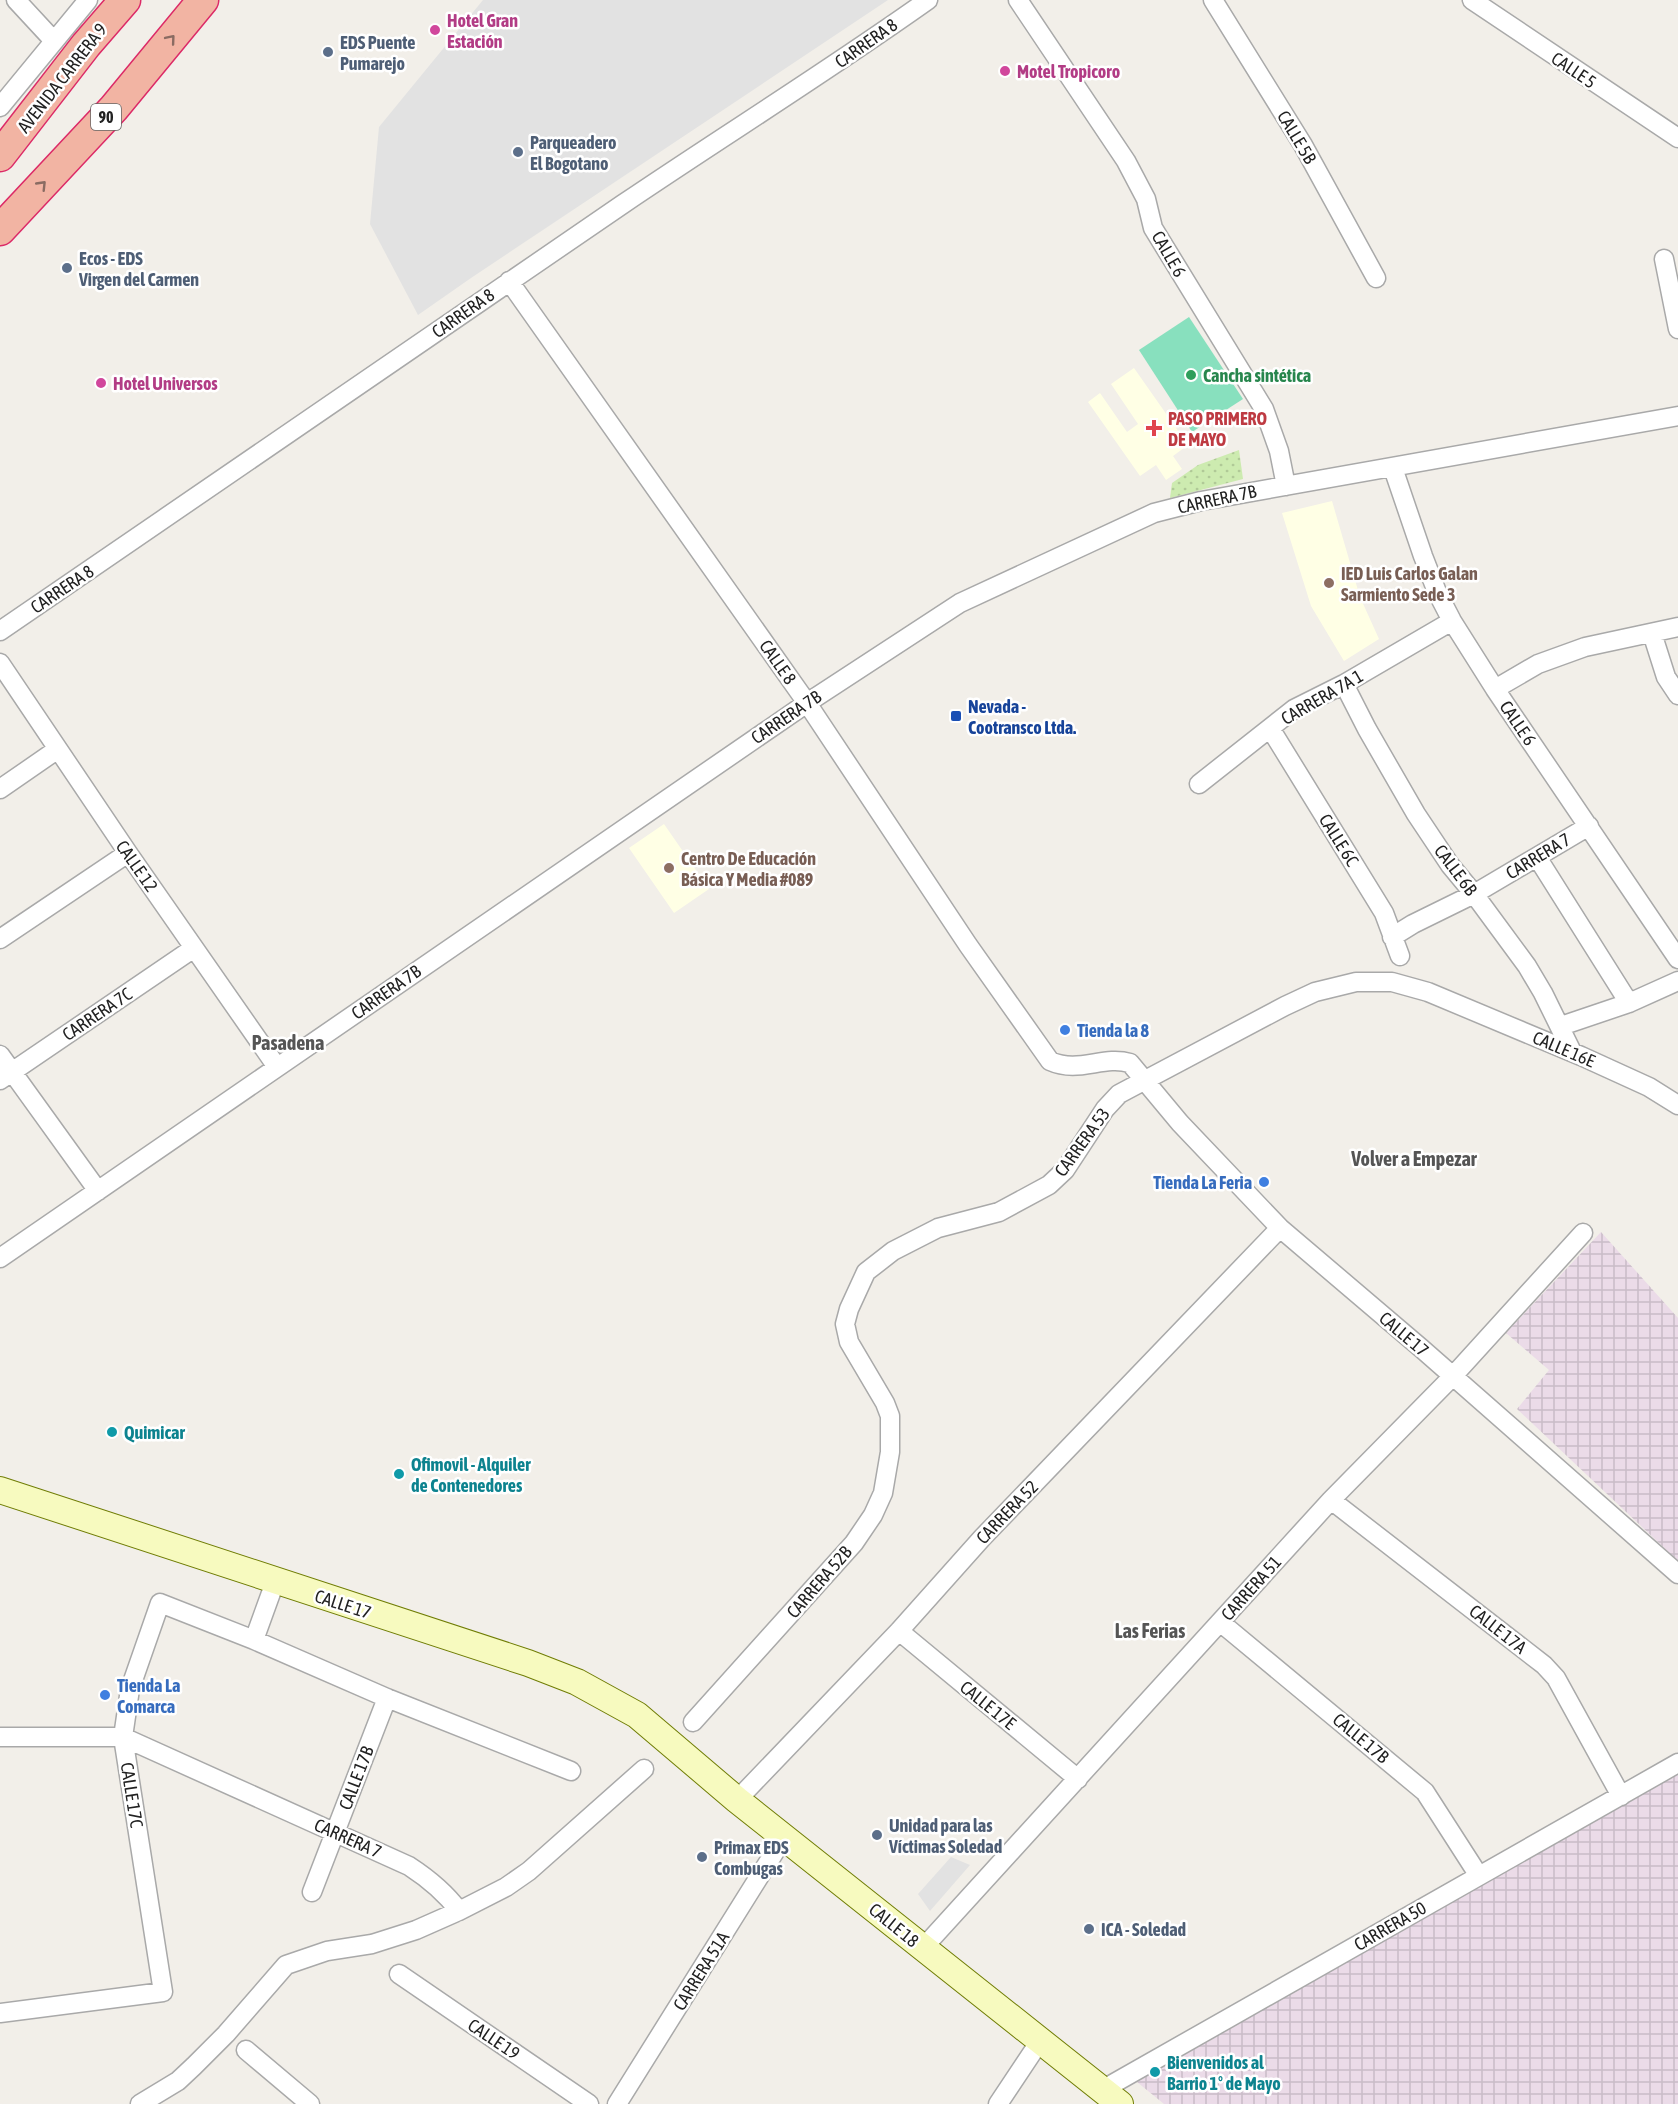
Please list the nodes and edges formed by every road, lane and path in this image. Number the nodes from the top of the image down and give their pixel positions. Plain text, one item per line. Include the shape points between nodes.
1 (16, 0) edge
2 (88, 0) edge
3 (125, 0) edge
4 (203, 0) edge
5 (928, 0) edge
6 (1018, 0) edge
7 (1213, 0) edge
8 (1472, 0) edge
9 (54, 41) junction
10 (0, 107) edge
11 (1678, 138) edge
12 (0, 156) edge
13 (0, 230) edge
14 (1664, 259) dead end
15 (1376, 278) dead end
16 (509, 281) junction
17 (1678, 328) edge
18 (1678, 416) edge
19 (1393, 468) junction
20 (1286, 486) junction
21 (1452, 621) junction
22 (1678, 627) edge
23 (0, 631) edge
24 (1652, 633) junction
25 (0, 663) edge
26 (1344, 684) junction
27 (1495, 689) junction
28 (1678, 695) edge
29 (807, 703) junction
30 (1270, 728) junction
31 (58, 748) junction
32 (1199, 784) dead end
33 (0, 789) edge
34 (1589, 826) junction
35 (128, 853) junction
36 (1537, 857) junction
37 (1474, 894) junction
38 (1392, 937) junction
39 (0, 939) edge
40 (194, 948) junction
41 (1400, 956) dead end
42 (1678, 959) edge
43 (1678, 981) edge
44 (1447, 1001) joint
45 (1629, 1003) junction
46 (1561, 1026) junction
47 (1572, 1052) junction
48 (0, 1055) edge
49 (278, 1067) junction
50 (6, 1076) edge
51 (1144, 1082) junction
52 (1678, 1105) edge
53 (98, 1191) junction
54 (1280, 1228) junction
55 (1583, 1233) dead end
56 (0, 1258) edge
57 (1453, 1376) junction
58 (890, 1416) joint
59 (0, 1490) edge
60 (1331, 1500) junction
61 (1678, 1574) edge
62 (275, 1582) junction
63 (1220, 1622) junction
64 (898, 1631) junction
65 (255, 1640) junction
66 (387, 1698) junction
67 (693, 1722) dead end
68 (0, 1737) edge
69 (123, 1737) junction
70 (670, 1743) joint
71 (1678, 1762) edge
72 (644, 1769) dead end
73 (571, 1772) dead end
74 (1078, 1779) junction
75 (1621, 1796) junction
76 (737, 1800) junction
77 (335, 1833) junction
78 (784, 1838) junction
79 (1479, 1876) junction
80 (312, 1892) dead end
81 (459, 1911) junction
82 (923, 1948) junction
83 (399, 1974) dead end
84 (0, 2013) edge
85 (1040, 2041) junction
86 (246, 2050) dead end
87 (1111, 2097) edge
88 (140, 2104) edge
89 (310, 2104) edge
90 (589, 2104) edge
91 (617, 2104) edge
92 (998, 2104) edge

1 - 9 street
2 - 9 street
3 - 12 highway, AVENIDA CARRERA 9
13 -> 4 highway, 90 via 114,108
5 - 16 street, CARRERA 8
6 - 20 street, CALLE 6 via 1126,161 1146,199 1153,228 1264,409
7 - 15 street, CALLE 5B via 1303,145
8 - 11 street, CALLE 5
9 - 10 street
14 - 17 street
16 - 23 street, CARRERA 8
16 - 29 street, CALLE 8
18 - 19 street, CARRERA 7B
19 - 20 street, CARRERA 7B
19 - 21 street, CALLE 6 via 1423,556
20 - 29 street, CARRERA 7B via 1154,513 1083,545 960,603
21 - 26 street, CARRERA 7A 1
21 - 27 street, CALLE 6
22 - 24 street
24 - 27 street via 1585,647 1538,664
24 - 28 street via 1666,677
25 - 31 street, CALLE 12
26 - 30 street, CARRERA 7A 1 via 1294,709
26 - 37 street, CALLE 6B via 1416,814 1449,865
27 - 34 street, CALLE 6
29 - 49 street, CARRERA 7B
29 - 51 street, CALLE 8 via 1050,1061 1069,1067 1122,1060 1130,1063
30 - 32 street, CARRERA 7A 1
30 - 38 street, CALLE 6C via 1384,913
31 - 33 street
31 - 35 street, CALLE 12
34 - 36 street, CARRERA 7
34 - 42 street, CALLE 6
35 - 39 street
35 - 40 street, CALLE 12
36 - 37 street, CARRERA 7
36 - 45 street
37 - 38 street, CARRERA 7
37 - 46 street, CALLE 6B via 1527,966
38 - 41 street, CALLE 6C
40 - 49 street, CALLE 12
40 - 50 street, CARRERA 7C
43 - 45 street
44 - 47 street, CALLE 16E
44 - 51 street, CARRERA 53 via 1392,982 1356,982 1316,992
45 - 46 street
46 - 47 street, CALLE 6B
47 - 52 street, CALLE 16E via 1649,1087
48 - 50 street
49 - 53 street, CARRERA 7B
50 - 53 street
51 - 54 street, CALLE 17
51 - 58 street, CARRERA 53 via 1119,1094 1105,1109 1072,1161 1049,1185 999,1212 938,1228 893,1251 866,1272 845,1324 849,1342
53 - 56 street, CARRERA 7B
54 - 57 street, CALLE 17
54 - 64 street, CARRERA 52 via 982,1538
55 - 57 street, CARRERA 51
57 - 60 street, CARRERA 51
57 - 61 street, CALLE 17
58 - 67 street, CARRERA 52B via 890,1452 883,1493 873,1515 826,1575
59 - 62 main road, CALLE 17
60 - 63 street, CARRERA 51
60 - 75 street, CALLE 17A via 1544,1665 1556,1678
62 - 65 street
62 - 70 main road, CALLE 17 via 578,1682 637,1715
63 - 74 street, CARRERA 51
63 - 79 street, CALLE 17B via 1425,1792
64 - 74 street, CALLE 17E
64 - 76 street, CARRERA 52
65 - 66 street
65 - 69 street, CALLE 17C via 160,1603 130,1689
66 - 73 street
66 - 77 street, CALLE 17B
68 - 69 street, CARRERA 7
69 - 77 street, CARRERA 7
69 - 84 street, CALLE 17C via 163,1992
70 - 76 main road, CALLE 18
71 - 75 street, CARRERA 50
72 - 81 street via 530,1871
74 - 82 street, CARRERA 51
75 - 79 street, CARRERA 50
76 - 78 main road, CALLE 18
77 - 80 street, CALLE 17B
77 - 81 street, CARRERA 7 via 409,1866 431,1880
78 - 82 main road, CALLE 18
78 - 91 street, CARRERA 51A
79 - 87 street, CARRERA 50
81 - 88 street via 372,1944 327,1951 286,1965 194,2066 178,2081
82 - 85 main road, CALLE 18
83 - 90 street, CALLE 19
85 - 87 main road, CALLE 18
85 - 92 street
86 - 89 street

